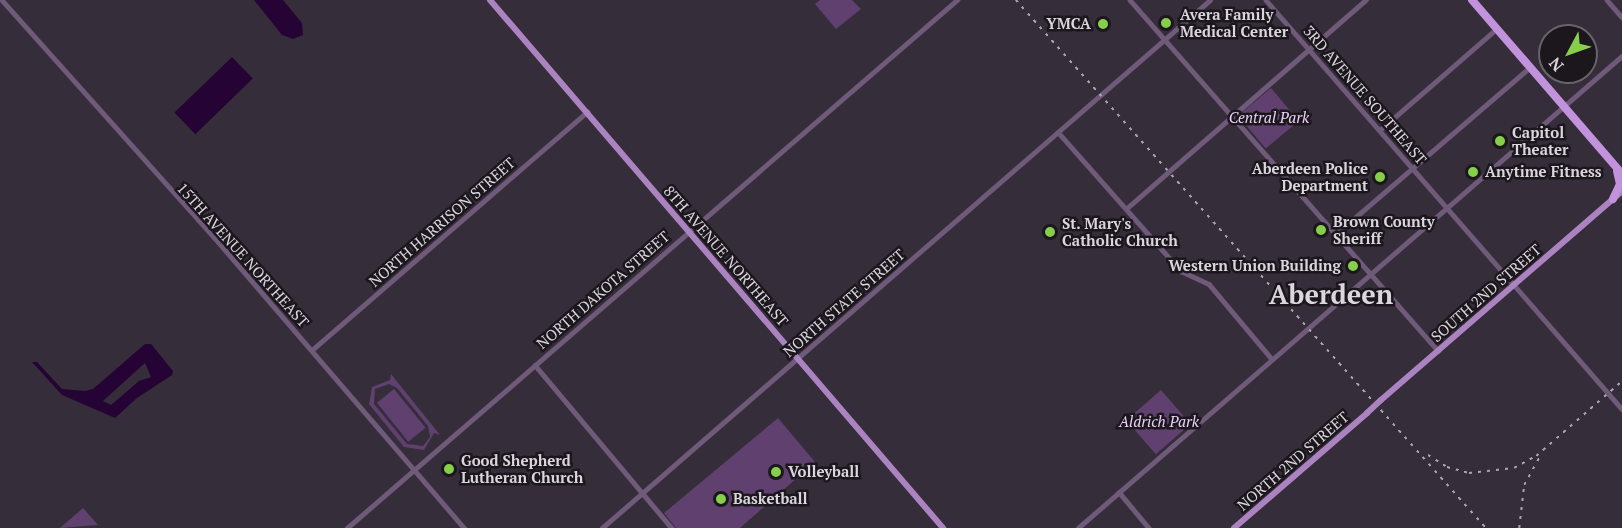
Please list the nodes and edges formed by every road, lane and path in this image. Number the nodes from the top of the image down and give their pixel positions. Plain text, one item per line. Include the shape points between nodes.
1 (2, 0) edge
2 (490, 0) edge
3 (957, 0) edge
4 (1130, 0) edge
5 (1210, 0) edge
6 (1266, 0) edge
7 (1366, 0) edge
8 (1472, 0) edge
9 (1607, 0) edge
10 (1622, 17) edge
11 (1496, 29) junction
12 (1164, 39) junction
13 (1309, 50) junction
14 (1622, 56) edge
15 (1530, 67) junction
16 (1564, 106) junction
17 (587, 112) junction
18 (1233, 117) junction
19 (1380, 130) junction
20 (1058, 132) junction
21 (1614, 164) junction
22 (1413, 168) junction
23 (1622, 174) edge
24 (1622, 191) edge
25 (1613, 199) junction
26 (1447, 207) junction
27 (1126, 209) junction
28 (690, 231) junction
29 (1336, 234) junction
30 (1370, 273) junction
31 (1514, 285) junction
32 (312, 350) junction
33 (1438, 351) junction
34 (798, 358) junction
35 (1272, 359) junction
36 (535, 365) junction
37 (1621, 405) edge
38 (1366, 413) joint
39 (414, 470) junction
40 (1119, 492) junction
41 (643, 493) junction
42 (346, 528) edge
43 (464, 528) edge
44 (602, 528) edge
45 (672, 528) edge
46 (943, 528) edge
47 (1078, 528) edge
48 (1149, 528) edge
49 (1234, 528) edge

1 - 32 street, 15TH AVENUE NORTHEAST
2 - 17 main road, 8TH AVENUE NORTHEAST
3 - 28 street, NORTH DAKOTA STREET
4 - 12 street
5 - 12 street, NORTH STATE STREET
6 - 13 street, 3RD AVENUE SOUTHEAST
7 - 13 street
8 - 11 highway
9 - 10 street
11 - 15 highway
11 - 19 street
12 - 18 street
12 - 20 street, NORTH STATE STREET
13 - 18 street
13 - 19 street, 3RD AVENUE SOUTHEAST
14 - 16 street
15 - 16 highway
15 - 22 street
16 - 21 highway
16 - 26 street
17 - 28 main road, 8TH AVENUE NORTHEAST
17 - 32 street, NORTH HARRISON STREET
18 - 27 street
18 - 29 street
19 - 22 street, 3RD AVENUE SOUTHEAST
20 - 27 street
20 - 34 street, NORTH STATE STREET
21 - 23 highway
21 - 25 highway via 1620,184
22 - 26 street, 3RD AVENUE SOUTHEAST
22 - 29 street
24 - 25 main road, SOUTH 2ND STREET
25 - 31 main road, SOUTH 2ND STREET
26 - 30 street
26 - 31 street, 3RD AVENUE SOUTHEAST
27 - 35 street via 1181,271 1209,284
28 - 34 main road, 8TH AVENUE NORTHEAST
28 - 36 street, NORTH DAKOTA STREET
29 - 30 street
30 - 33 street
30 - 35 street
31 - 33 main road, SOUTH 2ND STREET
31 - 37 street, 3RD AVENUE SOUTHEAST
32 - 39 street, 15TH AVENUE NORTHEAST
33 - 38 main road, SOUTH 2ND STREET, bridge
34 - 41 street, NORTH STATE STREET
34 - 46 main road, 8TH AVENUE NORTHEAST
35 - 40 street
36 - 39 street, NORTH DAKOTA STREET
36 - 41 street
38 - 49 main road, NORTH 2ND STREET
39 - 42 street, NORTH DAKOTA STREET
39 - 43 street, 15TH AVENUE NORTHEAST
40 - 47 street
40 - 48 street
41 - 44 street, NORTH STATE STREET
41 - 45 street

